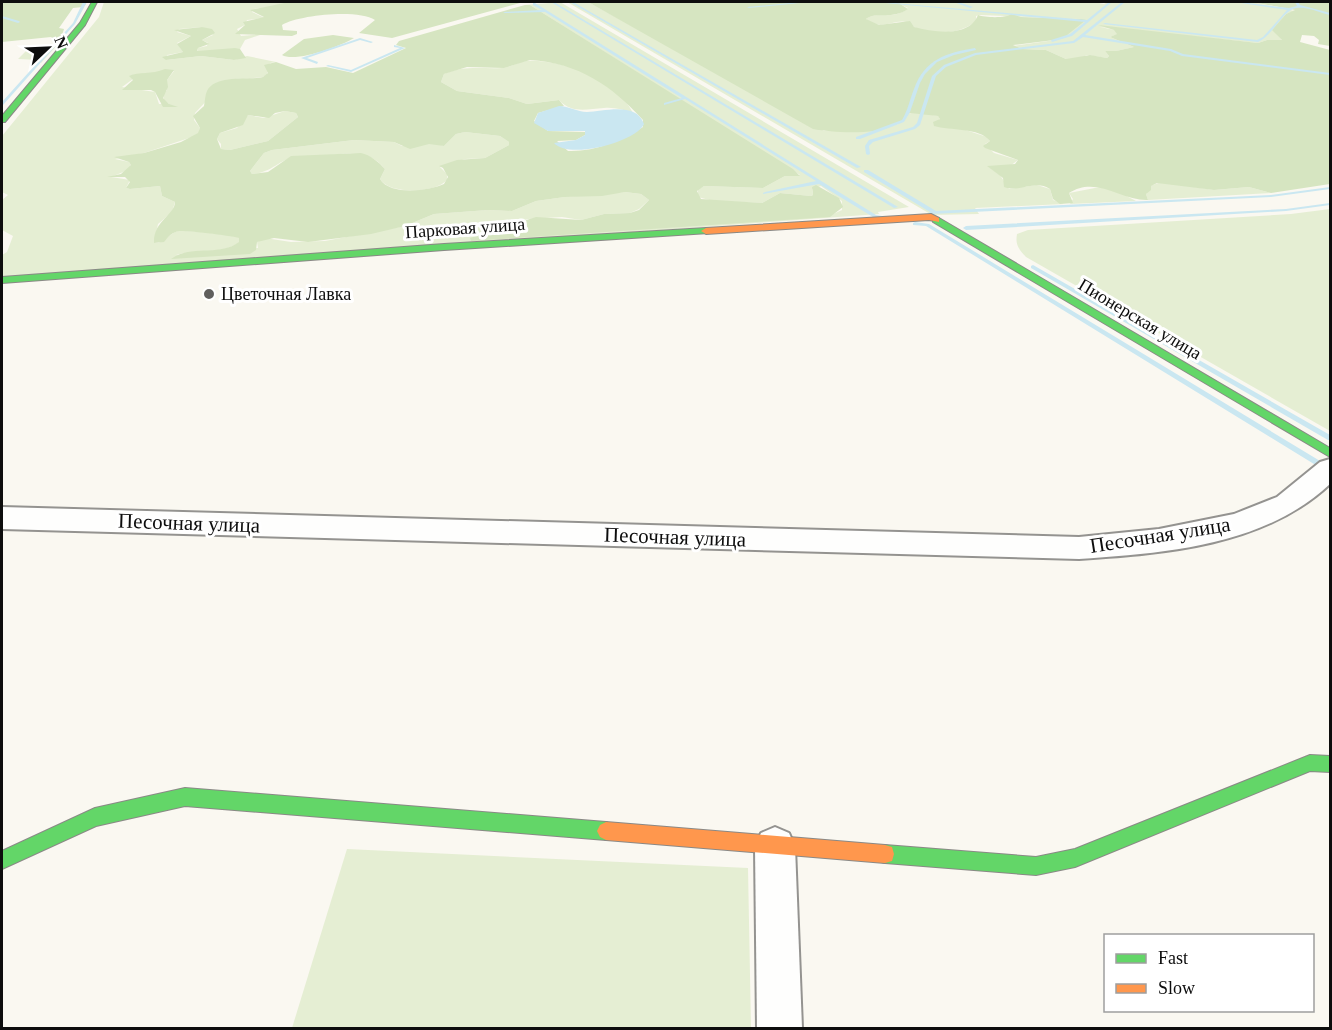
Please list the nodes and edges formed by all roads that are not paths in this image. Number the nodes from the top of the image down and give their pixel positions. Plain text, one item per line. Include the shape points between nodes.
1 (94, 2) edge
2 (2, 120) edge
3 (931, 217) joint
4 (2, 280) edge
5 (1330, 453) edge
6 (1330, 469) edge
7 (2, 518) edge
8 (1330, 764) edge
9 (775, 847) junction
10 (2, 860) edge
11 (780, 1029) edge

1 - 2 street via 83,24
3 - 4 street, Парковая улица via 444,247
3 - 5 street, Пионерская улица
6 - 7 street, Песочная улица via 1288,503 1250,520 1168,538 1079,548
8 - 9 street via 1310,763 1074,858 1036,866
9 - 10 street via 185,797 95,817
9 - 11 street

